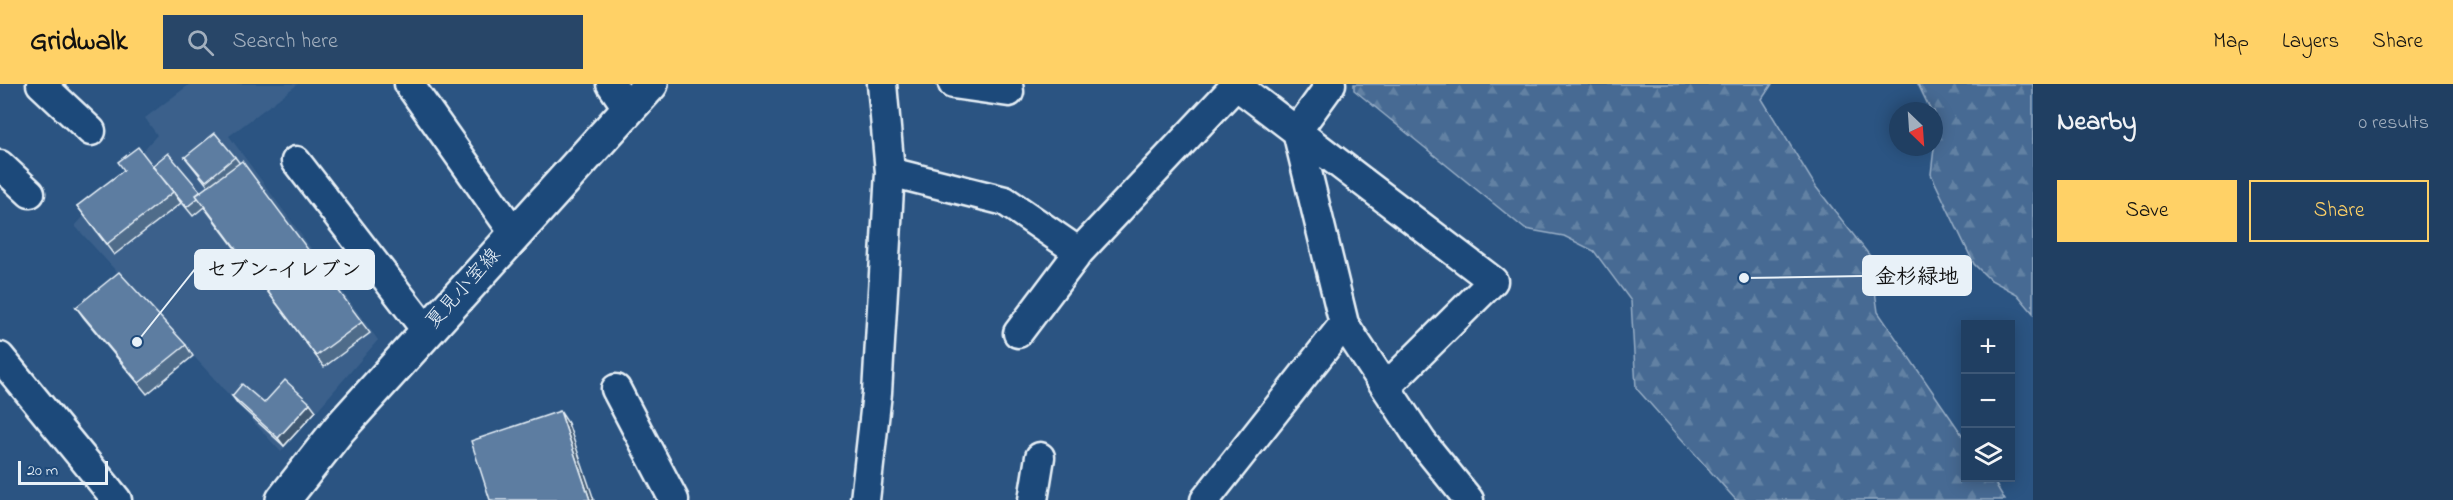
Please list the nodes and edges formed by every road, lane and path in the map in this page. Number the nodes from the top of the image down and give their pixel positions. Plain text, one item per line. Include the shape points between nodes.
1 (41, 84) edge
2 (409, 84) edge
3 (651, 84) edge
4 (882, 84) edge
5 (953, 84) edge
6 (1008, 84) edge
7 (1331, 84) edge
8 (620, 97) edge
9 (91, 131) dead end
10 (1297, 131) junction
11 (296, 162) dead end
12 (0, 165) edge
13 (890, 172) junction
14 (30, 193) dead end
15 (514, 234) junction
16 (1079, 252) junction
17 (1344, 324) junction
18 (426, 330) junction
19 (1018, 333) dead end
20 (0, 357) edge
21 (1386, 387) junction
22 (616, 389) dead end
23 (1040, 457) dead end
24 (297, 494) edge
25 (863, 497) edge
26 (117, 500) edge
27 (674, 500) edge
28 (1033, 500) edge
29 (1205, 500) edge
30 (1468, 500) edge

1 - 9 street
2 - 15 street
3 - 8 main road, 夏見小室線
4 - 13 street
5 - 6 street via 1009,92
7 - 10 street
8 - 15 main road, 夏見小室線
10 - 16 street via 1236,85
10 - 17 street
10 - 21 street via 1492,281
11 - 18 street
12 - 14 street
13 - 16 street via 1005,201
13 - 25 street via 877,393
15 - 18 main road, 夏見小室線
16 - 19 street
17 - 21 street
17 - 29 street
18 - 24 main road, 夏見小室線 via 339,429
20 - 26 street
21 - 30 street via 1422,442
22 - 27 street
23 - 28 street

